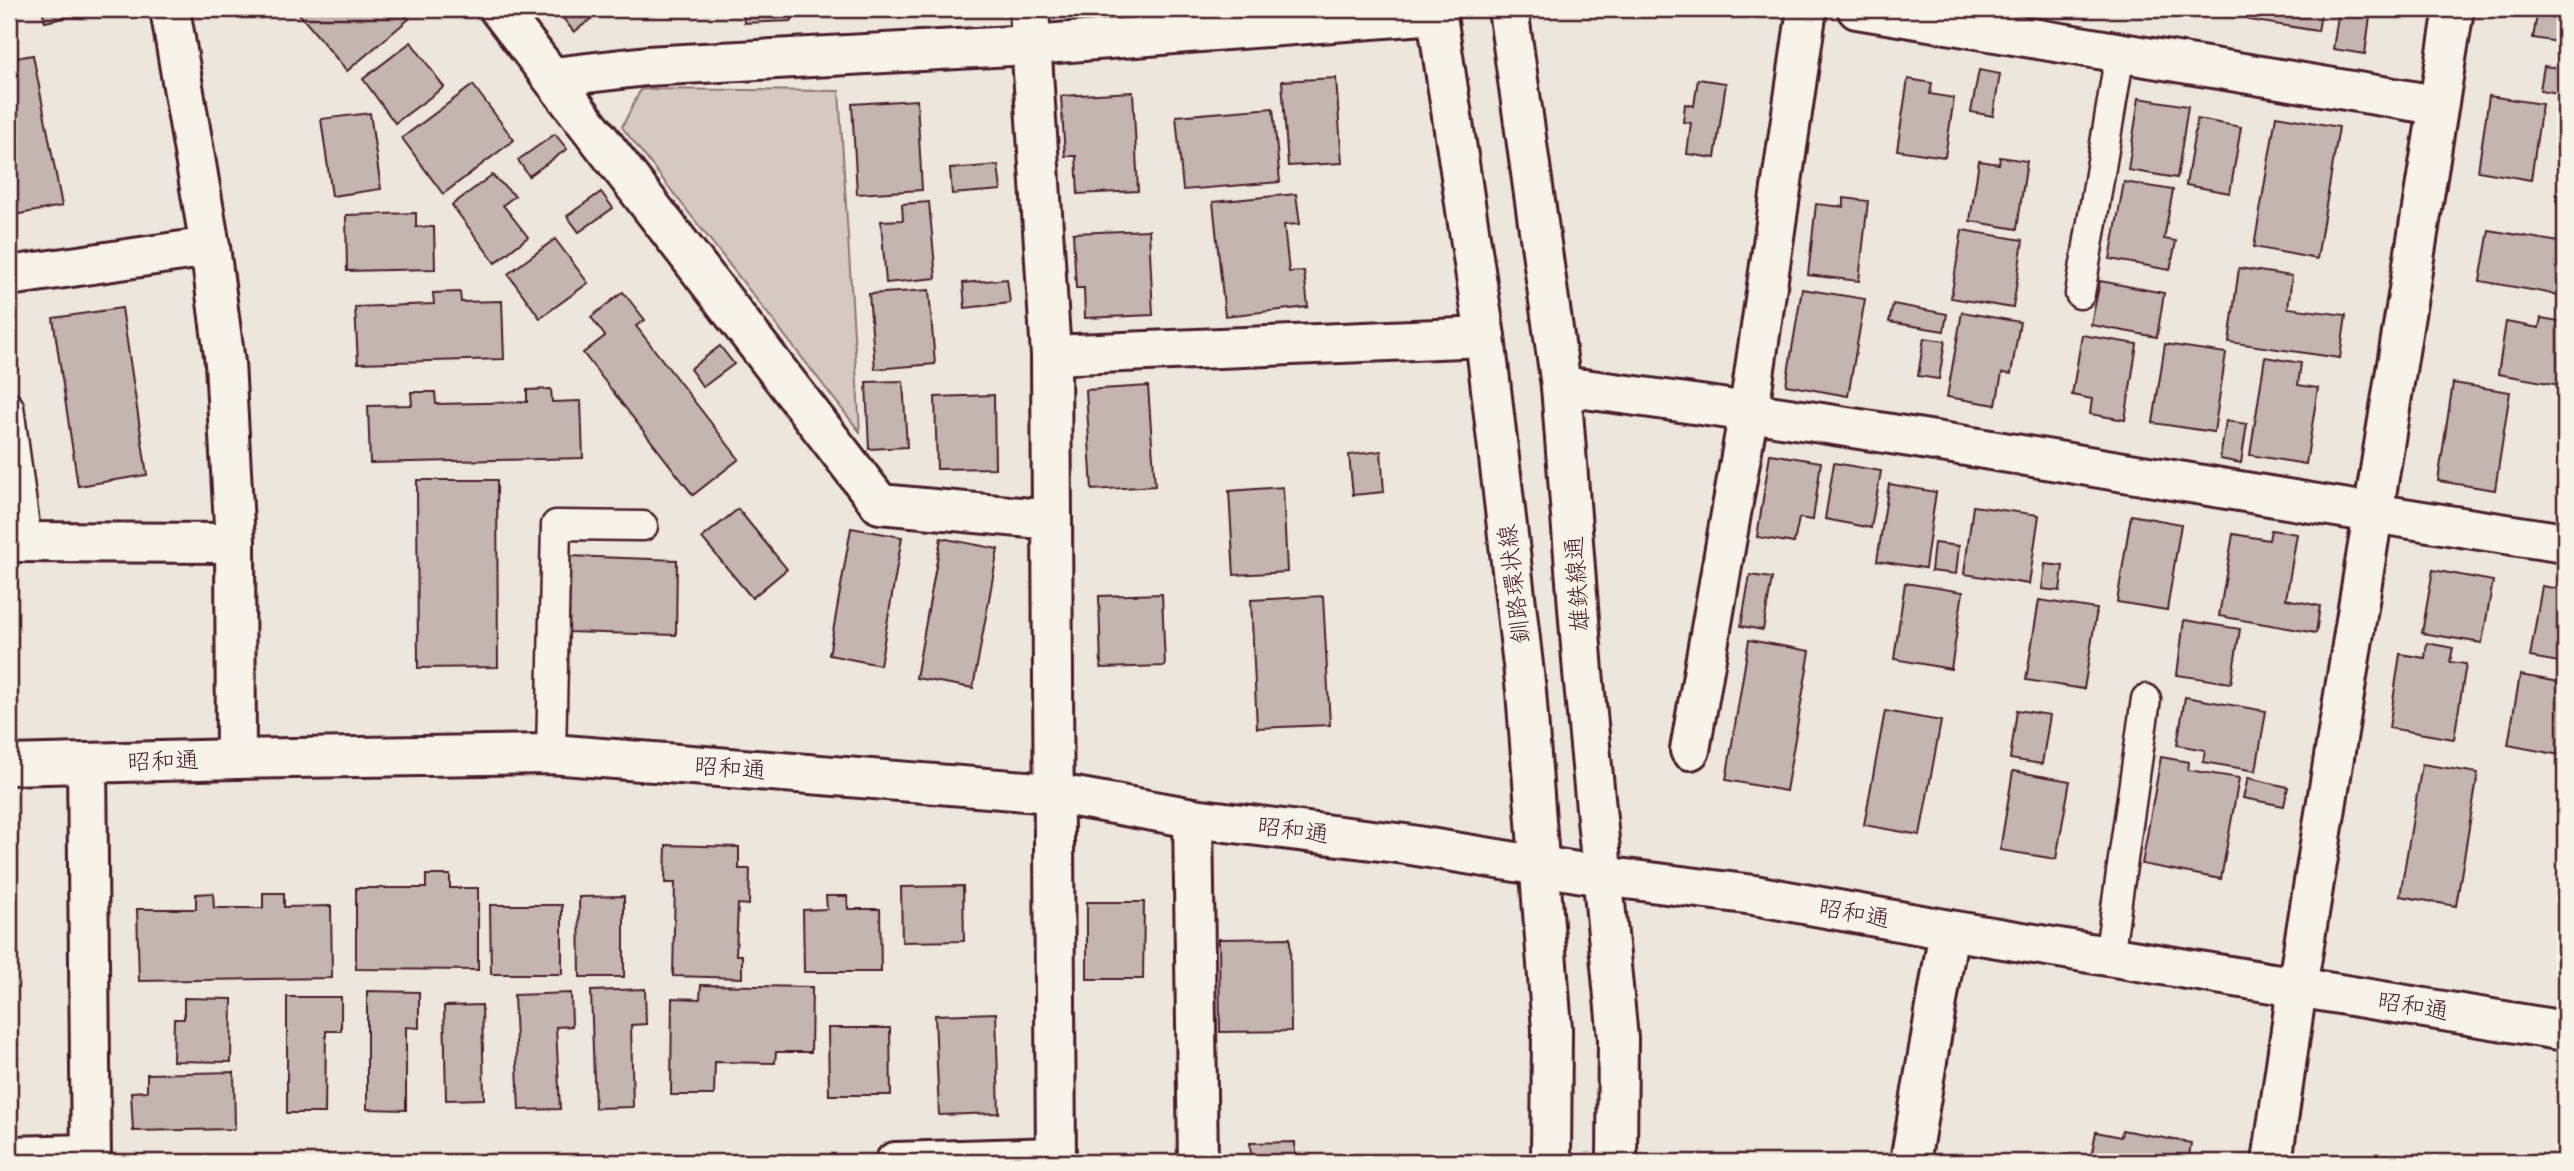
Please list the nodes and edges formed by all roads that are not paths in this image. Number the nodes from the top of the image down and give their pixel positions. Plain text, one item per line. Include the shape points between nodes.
1 (170, 9) edge
2 (499, 9) edge
3 (1508, 9) edge
4 (1807, 9) edge
5 (1857, 9) edge
6 (2454, 9) edge
7 (1437, 11) edge
8 (1030, 27) edge
9 (2120, 53) junction
10 (553, 77) junction
11 (2437, 105) junction
12 (210, 247) junction
13 (9, 276) edge
14 (2080, 294) dead end
15 (1485, 337) junction
16 (1051, 355) junction
17 (1561, 386) junction
18 (9, 407) edge
19 (1749, 410) junction
20 (2373, 515) junction
21 (1052, 520) junction
22 (643, 526) dead end
23 (18, 542) edge
24 (234, 543) junction
25 (2565, 543) edge
26 (2146, 699) dead end
27 (1690, 750) dead end
28 (551, 754) junction
29 (236, 759) junction
30 (87, 763) junction
31 (9, 765) edge
32 (1052, 793) junction
33 (1193, 818) junction
34 (1539, 865) junction
35 (1602, 876) junction
36 (1949, 930) junction
37 (2109, 957) junction
38 (2297, 988) junction
39 (2565, 1031) edge
40 (9, 1156) edge
41 (91, 1158) edge
42 (1056, 1160) edge
43 (895, 1162) edge
44 (1199, 1162) edge
45 (1551, 1162) edge
46 (1617, 1162) edge
47 (1910, 1162) edge
48 (2272, 1162) edge

1 - 12 street
2 - 10 street
3 - 17 street, 雄鉄線通
4 - 19 street
5 - 9 street
6 - 11 street
7 - 8 street
7 - 15 street, 釧路環状線
8 - 10 street
8 - 16 street
9 - 11 street
9 - 14 lane
10 - 21 street via 880,504
11 - 20 street
12 - 13 street
12 - 24 street via 225,363
15 - 16 street
15 - 34 street, 釧路環状線 via 1526,691
16 - 21 street
17 - 19 street
17 - 35 street, 雄鉄線通
18 - 23 lane
19 - 20 street
19 - 27 street
20 - 25 street
20 - 38 street
21 - 32 street
22 - 28 lane via 556,525
23 - 24 street
24 - 29 street
26 - 37 lane
28 - 29 street, 昭和通
28 - 32 street, 昭和通
29 - 30 street, 昭和通
30 - 31 street, 昭和通
30 - 41 street
32 - 33 street, 昭和通
32 - 42 street
33 - 34 street, 昭和通
33 - 44 street
34 - 35 street, 昭和通
34 - 45 street, 釧路環状線 via 1552,1029
35 - 36 street, 昭和通 via 1754,895
35 - 46 street, 雄鉄線通 via 1618,1039
36 - 37 street, 昭和通
36 - 47 street
37 - 38 street, 昭和通
38 - 39 street, 昭和通
38 - 48 street
40 - 41 street
42 - 43 street

